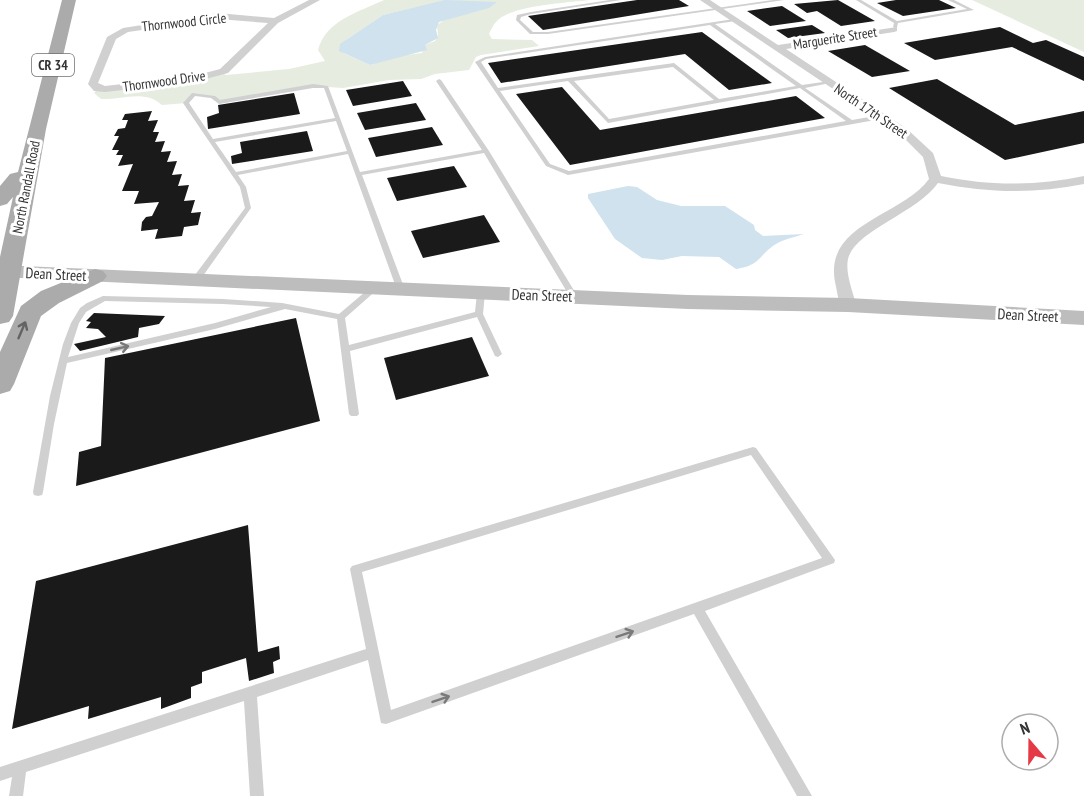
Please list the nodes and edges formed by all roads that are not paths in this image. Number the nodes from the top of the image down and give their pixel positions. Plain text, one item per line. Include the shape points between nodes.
1 (69, 0) edge
2 (316, 0) edge
3 (619, 0) edge
4 (704, 0) edge
5 (782, 0) edge
6 (858, 0) edge
7 (950, 0) edge
8 (716, 8) junction
9 (734, 20) junction
10 (275, 21) junction
11 (710, 23) junction
12 (895, 25) junction
13 (776, 48) junction
14 (570, 80) junction
15 (440, 81) dead end
16 (828, 82) junction
17 (94, 87) joint
18 (799, 87) junction
19 (497, 90) junction
20 (718, 101) junction
21 (881, 117) junction
22 (338, 119) junction
23 (851, 122) junction
24 (37, 129) junction
25 (211, 141) junction
26 (486, 151) junction
27 (350, 152) junction
28 (234, 174) junction
29 (358, 174) junction
30 (17, 178) junction
31 (935, 179) junction
32 (1084, 180) edge
33 (0, 200) edge
34 (0, 235) edge
35 (5, 271) edge
36 (96, 276) junction
37 (195, 281) junction
38 (375, 288) junction
39 (401, 290) junction
40 (574, 297) junction
41 (480, 304) junction
42 (848, 305) junction
43 (287, 306) junction
44 (0, 316) edge
45 (341, 317) junction
46 (1084, 318) edge
47 (345, 349) junction
48 (498, 354) dead end
49 (63, 361) junction
50 (0, 384) edge
51 (354, 414) dead end
52 (38, 492) dead end
53 (696, 608) junction
54 (373, 653) junction
55 (250, 693) junction
56 (20, 767) junction
57 (0, 774) edge
58 (16, 796) edge
59 (257, 796) edge
60 (805, 796) edge

1 - 24 main road, North Randall Road / CR 34
2 - 10 street, Thornwood Drive
3 - 8 lane via 531,13 519,16 518,20 532,33 548,33
4 - 8 street, North 17th Street
5 - 8 lane
6 - 12 lane
7 - 12 lane via 972,10
8 - 9 street, North 17th Street
9 - 11 lane
9 - 13 street, North 17th Street
10 - 17 street, Thornwood Drive via 229,68 220,72 183,80
10 - 17 street, Thornwood Circle via 218,16 126,30 112,37
11 - 18 lane
11 - 19 lane via 481,59 478,62
12 - 13 street, Marguerite Street
13 - 16 street, North 17th Street
14 - 19 lane
14 - 20 lane via 674,65
14 - 20 lane via 608,121
15 - 26 lane
16 - 18 lane
16 - 21 street, North 17th Street
18 - 20 lane
18 - 23 lane
19 - 23 lane via 548,165 568,173
21 - 23 lane
21 - 31 street, North 17th Street via 919,145 934,166
22 - 25 lane
22 - 25 lane via 326,87 219,102 194,94 186,103
22 - 27 lane
24 - 30 main road, North Randall Road / CR 34
24 - 35 main road, North Randall Road / CR 34
25 - 28 lane
26 - 29 lane
26 - 40 lane
27 - 28 lane
27 - 29 lane
28 - 37 lane via 243,187 248,208
29 - 39 lane
30 - 33 main road, North Randall Road / CR 34
30 - 34 main road, North Randall Road / CR 34
31 - 32 street via 1013,191
31 - 42 street via 927,194 916,203 857,235 845,247 841,259
35 - 36 street, Dean Street
35 - 44 main road, North Randall Road / CR 34
36 - 37 street, Dean Street
50 -> 36 main road via 30,312 50,297
37 - 38 street, Dean Street
38 - 39 street, Dean Street
38 - 45 lane
39 - 41 street, Dean Street
40 - 41 street, Dean Street
40 - 42 street, Dean Street
41 - 47 lane
41 - 48 lane
42 - 46 street, Dean Street
43 - 45 lane
49 -> 43 lane
43 - 49 lane via 103,298 84,308
45 - 47 lane
47 - 51 lane
49 - 52 lane
54 -> 53 lane via 386,718
53 - 54 lane via 830,560 753,451 356,569
53 - 60 lane
54 - 55 lane
55 - 56 lane
55 - 59 lane
56 - 57 lane
56 - 58 lane

